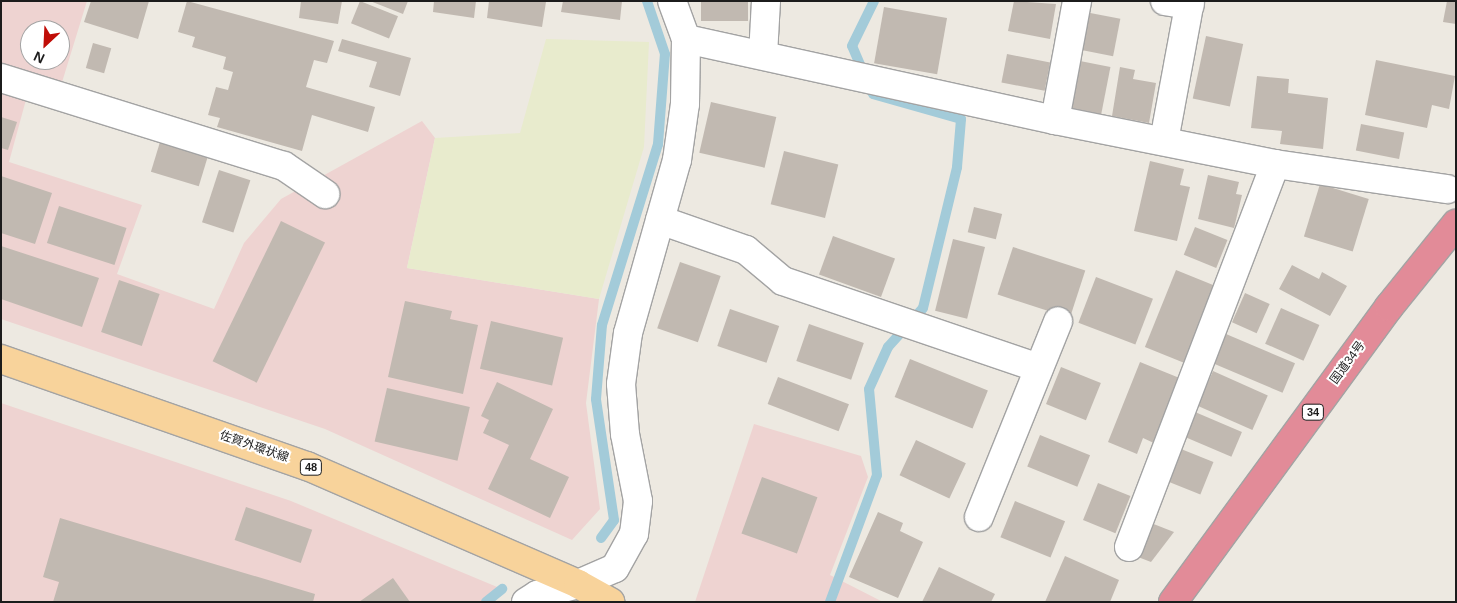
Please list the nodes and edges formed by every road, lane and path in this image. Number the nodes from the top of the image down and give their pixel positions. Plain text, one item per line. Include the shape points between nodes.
1 (672, 1) edge
2 (766, 1) edge
3 (1077, 1) edge
4 (1182, 3) edge
5 (686, 38) junction
6 (763, 55) junction
7 (1, 78) edge
8 (1055, 120) junction
9 (1164, 142) junction
10 (1276, 164) junction
11 (1447, 189) dead end
12 (325, 194) dead end
13 (660, 220) junction
14 (1456, 224) edge
15 (1058, 321) dead end
16 (1, 359) edge
17 (1039, 368) junction
18 (979, 517) dead end
19 (1129, 547) dead end
20 (578, 584) junction
21 (526, 602) edge
22 (610, 602) edge
23 (1174, 602) edge

1 - 5 street
2 - 6 street
3 - 8 street
4 - 9 street
5 - 6 street
5 - 13 street via 686,104 677,160
6 - 8 street
7 - 12 street via 284,166
8 - 9 street
9 - 10 street
10 - 11 street
10 - 19 street
13 - 17 street via 746,250 783,281
13 - 20 street via 628,334 621,384 638,501 634,534 615,568
14 - 23 highway, 国道34号 / 34 via 1389,307
15 - 17 street
16 - 20 main road, 佐賀外環状線 / 48 via 307,466
17 - 18 street
20 - 21 street via 537,595
20 - 22 main road, 佐賀外環状線 / 48

